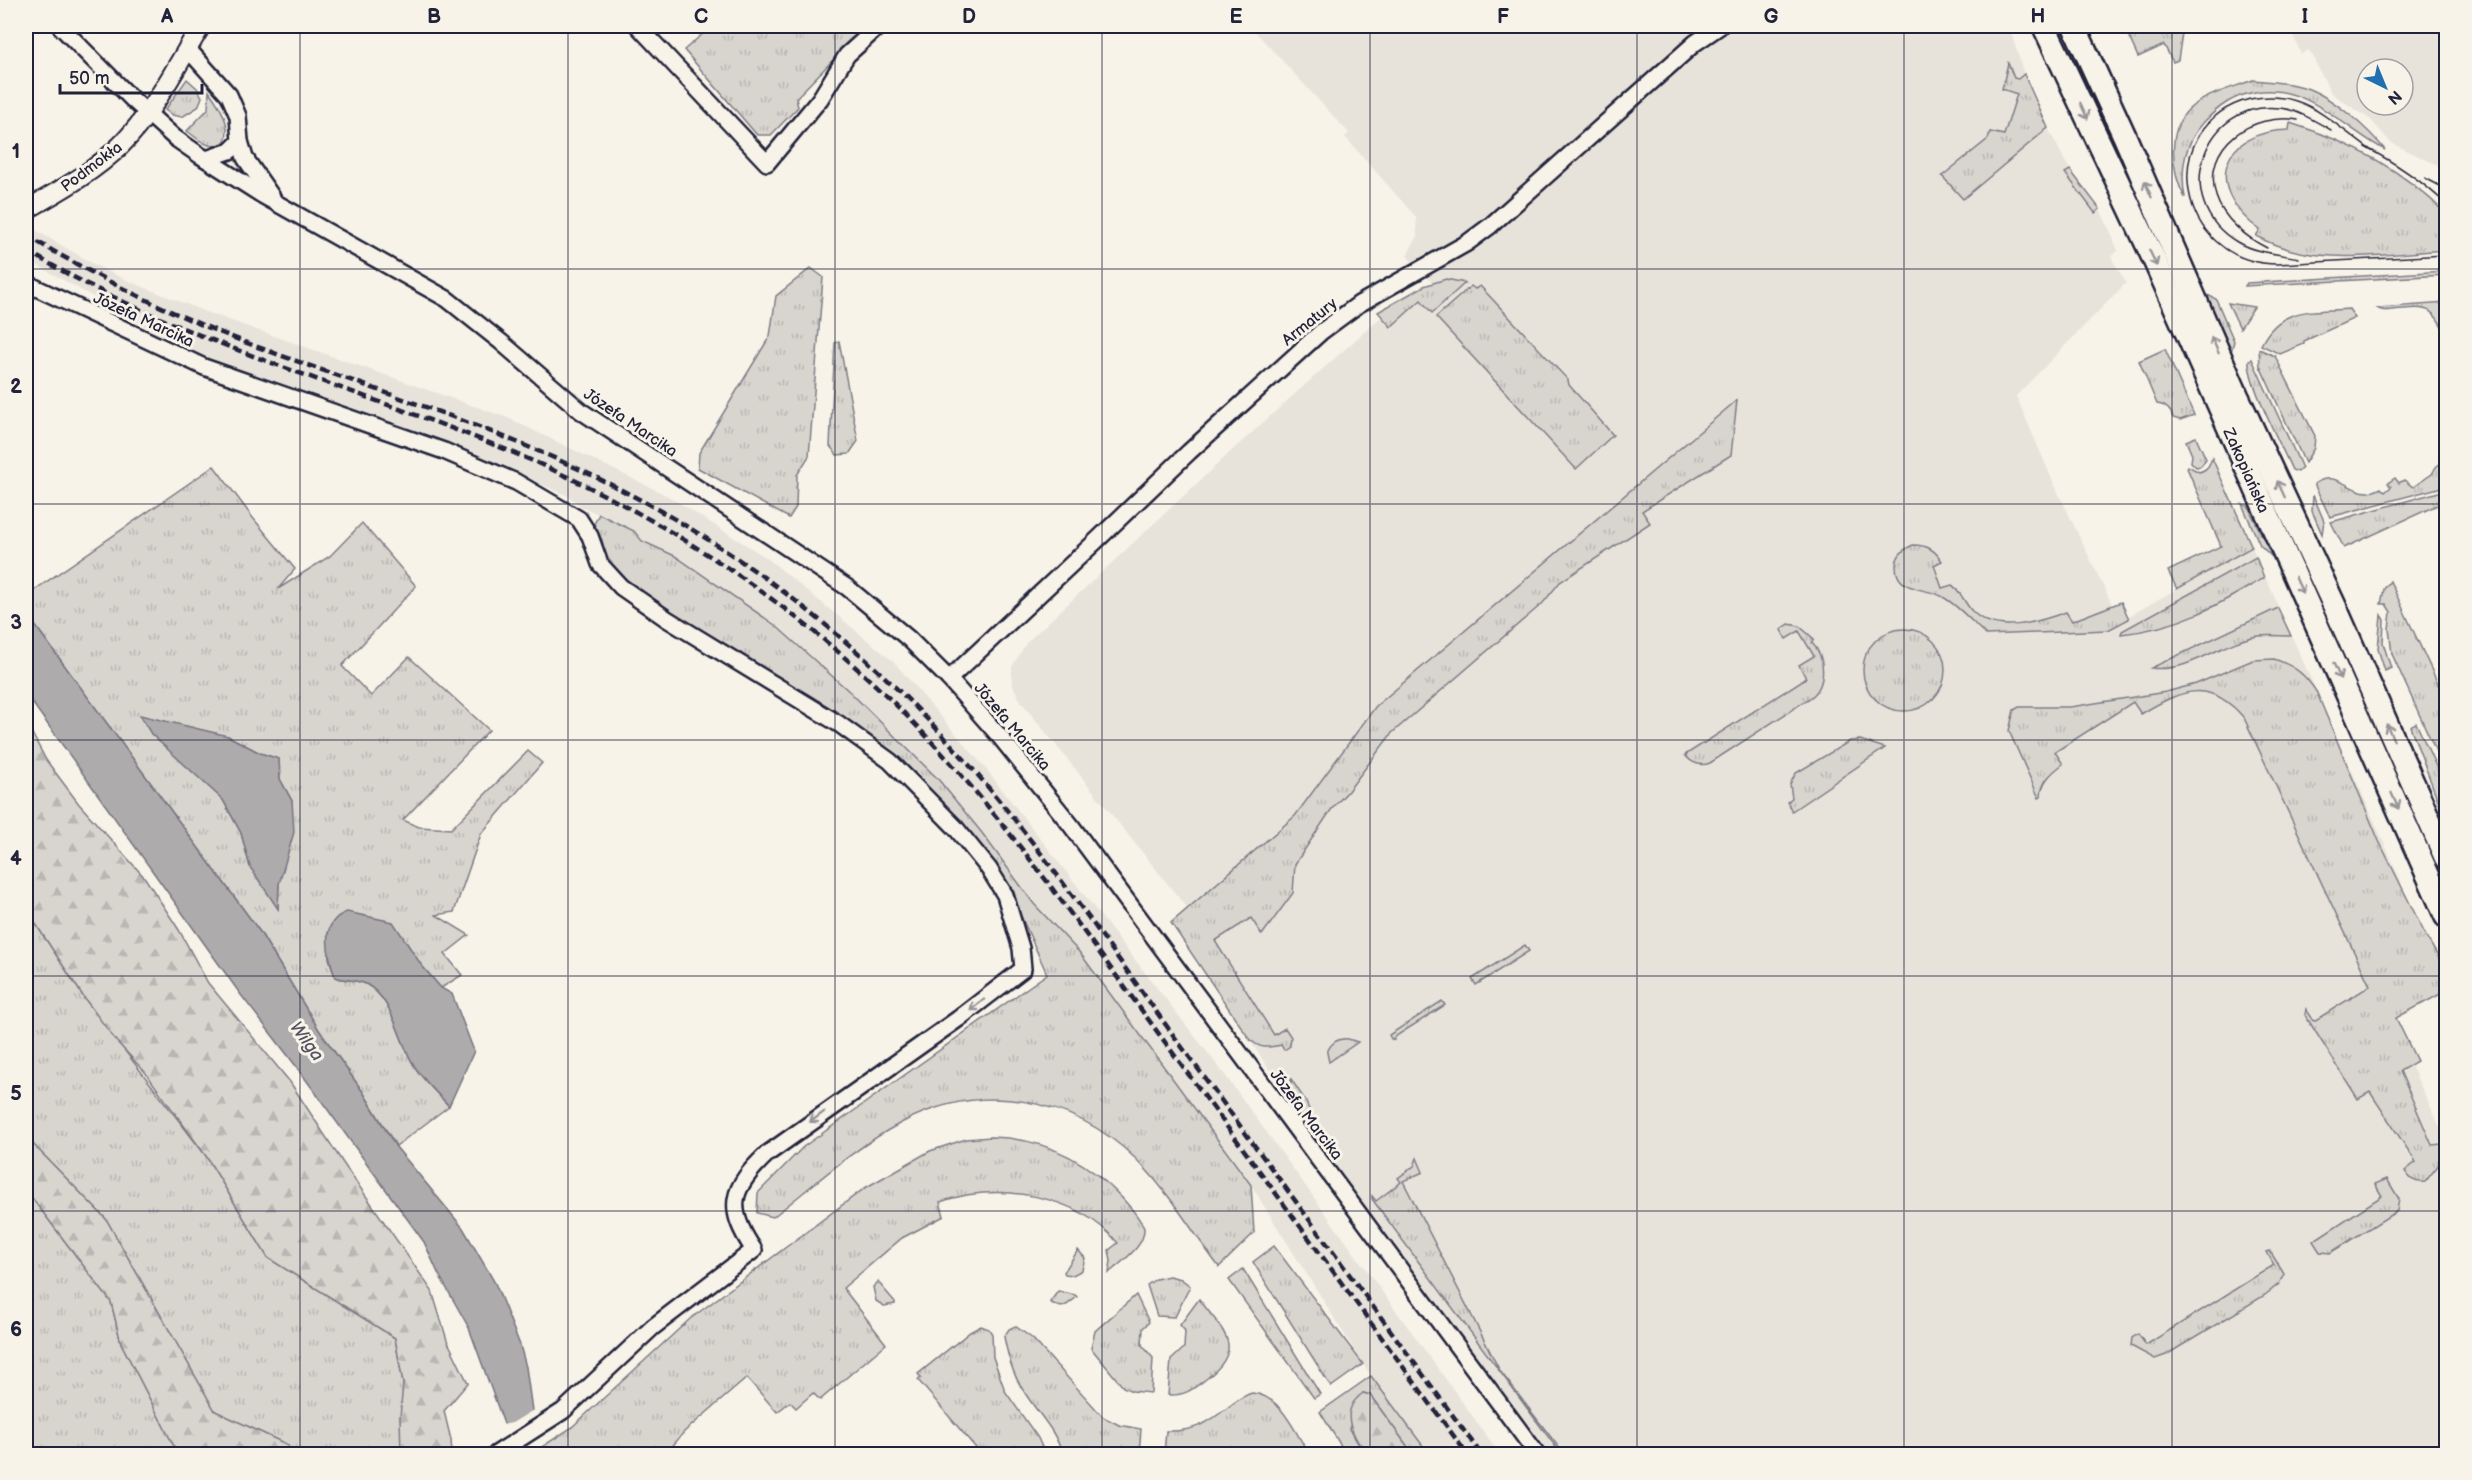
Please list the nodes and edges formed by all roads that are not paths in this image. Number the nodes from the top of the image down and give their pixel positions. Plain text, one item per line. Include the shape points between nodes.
1 (60, 26) edge
2 (201, 26) edge
3 (638, 26) edge
4 (879, 26) edge
5 (1720, 26) edge
6 (2044, 26) edge
7 (2074, 26) edge
8 (187, 48) junction
9 (147, 111) junction
10 (240, 141) junction
11 (206, 159) junction
12 (283, 207) junction
13 (26, 210) edge
14 (26, 283) edge
15 (949, 679) junction
16 (2446, 858) edge
17 (2446, 916) edge
18 (500, 1452) edge
19 (1537, 1455) edge

1 - 9 street, Józefa Marcika
2 - 8 street, Podmokła
3 - 4 street via 767,163 820,99 847,55
5 - 15 street, Armatury via 1490,226 1359,304 1306,345
6 -> 17 main road, Zakopiańska via 2154,259
16 -> 7 main road, Zakopiańska
8 - 9 street, Podmokła
8 - 10 street, Józefa Marcika via 229,95 238,116
9 - 11 street, Józefa Marcika via 175,138
9 - 13 street, Podmokła via 104,159
10 - 11 street via 230,151
10 - 12 street, Józefa Marcika via 255,175
11 - 12 street, Józefa Marcika
12 - 15 street, Józefa Marcika via 447,299 581,411 848,588
14 -> 18 street, Józefa Marcika via 204,367 444,451 516,482 579,519 600,564 621,587 839,724 890,761 955,827 1005,894 1023,969 752,1167 741,1184 735,1207 739,1225 754,1250 661,1321 547,1423
15 - 19 street, Józefa Marcika via 1070,824

